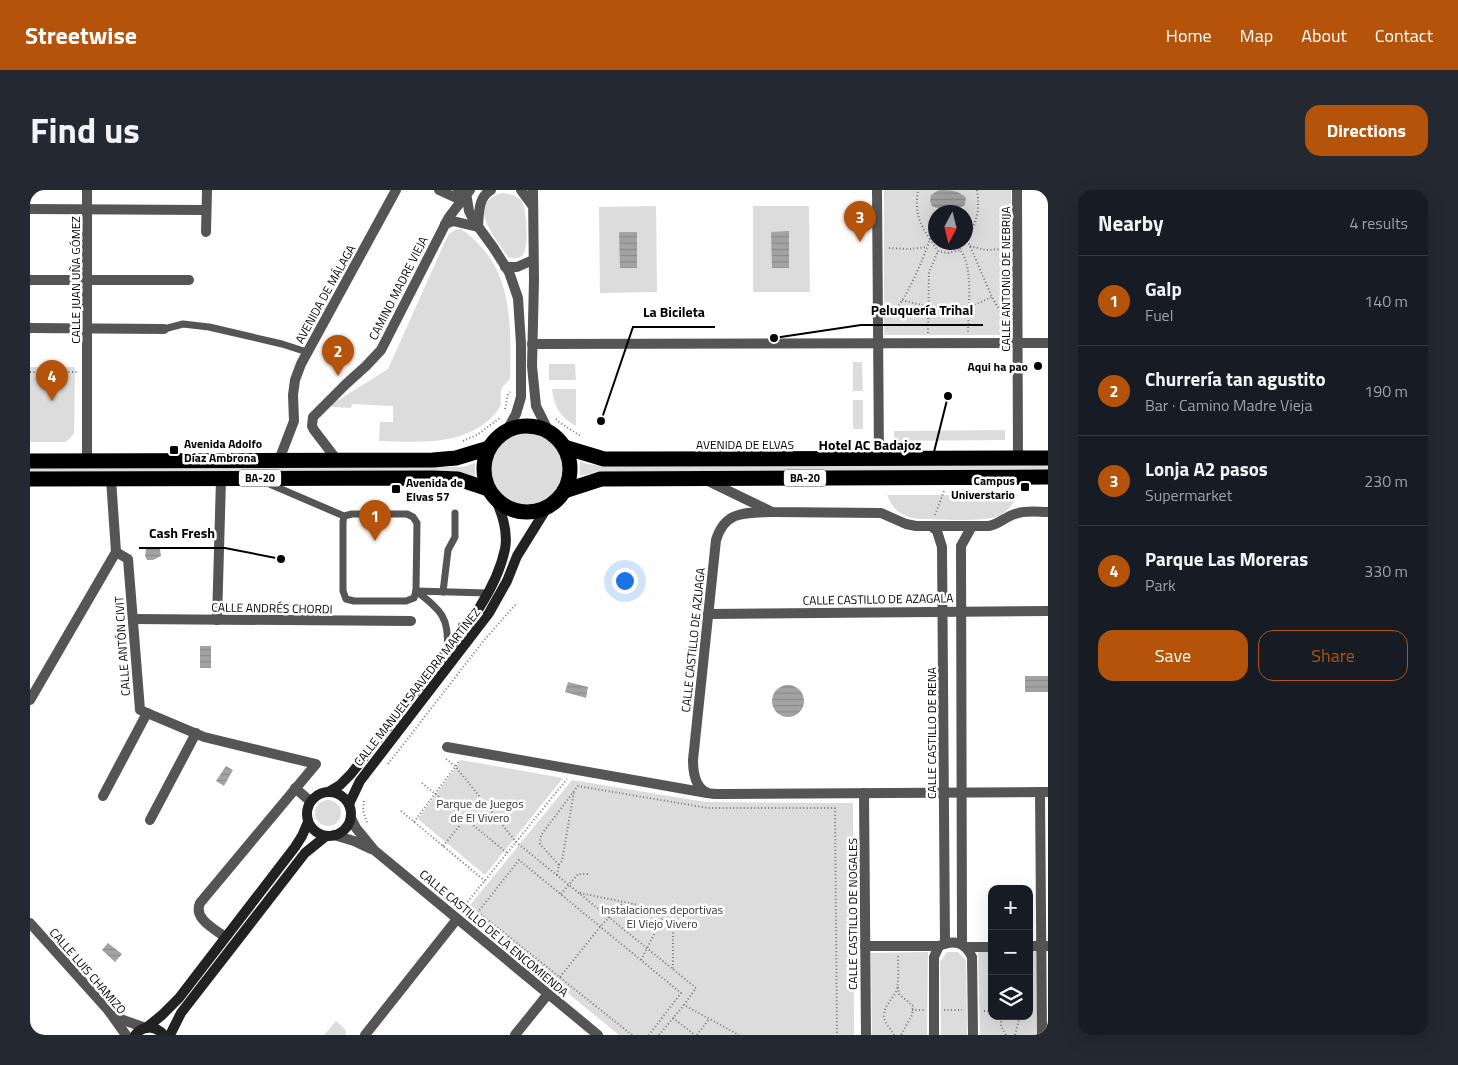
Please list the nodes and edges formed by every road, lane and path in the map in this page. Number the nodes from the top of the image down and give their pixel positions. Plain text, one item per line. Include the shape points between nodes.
1 (87, 190) edge
2 (207, 190) edge
3 (396, 190) edge
4 (439, 190) edge
5 (491, 190) edge
6 (521, 190) edge
7 (533, 190) edge
8 (876, 190) edge
9 (918, 190) edge
10 (977, 190) edge
11 (1018, 190) edge
12 (464, 193) edge
13 (532, 205) junction
14 (30, 209) edge
15 (87, 210) junction
16 (206, 210) junction
17 (445, 224) junction
18 (478, 227) junction
19 (973, 229) edge
20 (206, 232) dead end
21 (928, 237) edge
22 (877, 246) junction
23 (927, 247) joint
24 (973, 247) edge
25 (1018, 248) junction
26 (960, 250) joint
27 (972, 250) edge
28 (938, 251) joint
29 (533, 260) junction
30 (505, 267) junction
31 (30, 280) edge
32 (87, 280) junction
33 (189, 280) dead end
34 (992, 297) junction
35 (902, 300) junction
36 (927, 306) junction
37 (968, 307) junction
38 (888, 318) dead end
39 (30, 328) edge
40 (87, 328) junction
41 (164, 329) joint
42 (1018, 330) junction
43 (878, 343) junction
44 (928, 343) junction
45 (968, 343) junction
46 (1018, 343) junction
47 (1048, 343) edge
48 (532, 344) junction
49 (307, 352) junction
50 (30, 372) edge
51 (87, 372) junction
52 (521, 392) junction
53 (295, 415) junction
54 (313, 417) junction
55 (555, 417) dead end
56 (292, 428) junction
57 (314, 430) junction
58 (506, 432) junction
59 (549, 432) junction
60 (583, 438) dead end
61 (459, 442) dead end
62 (490, 448) junction
63 (564, 448) junction
64 (1048, 458) edge
65 (878, 459) junction
66 (1018, 459) junction
67 (279, 460) junction
68 (337, 460) junction
69 (30, 461) edge
70 (87, 461) junction
71 (949, 477) junction
72 (1048, 477) edge
73 (257, 478) junction
74 (111, 479) junction
75 (221, 479) junction
76 (703, 479) junction
77 (30, 480) edge
78 (564, 491) junction
79 (492, 493) junction
80 (548, 506) junction
81 (456, 512) dead end
82 (772, 512) junction
83 (1048, 512) edge
84 (344, 516) junction
85 (931, 526) junction
86 (972, 526) junction
87 (116, 552) junction
88 (416, 591) junction
89 (443, 592) junction
90 (487, 593) junction
91 (516, 604) dead end
92 (943, 611) junction
93 (961, 611) junction
94 (1048, 611) edge
95 (708, 614) junction
96 (133, 619) junction
97 (217, 620) junction
98 (411, 621) dead end
99 (447, 652) junction
100 (30, 700) edge
101 (147, 713) junction
102 (196, 734) junction
103 (444, 751) joint
104 (455, 766) junction
105 (575, 770) junction
106 (383, 771) dead end
107 (422, 783) dead end
108 (578, 786) dead end
109 (295, 788) junction
110 (574, 790) junction
111 (330, 791) junction
112 (944, 792) junction
113 (961, 792) junction
114 (1044, 792) edge
115 (435, 793) junction
116 (708, 793) junction
117 (864, 793) junction
118 (103, 796) dead end
119 (364, 796) dead end
120 (310, 801) junction
121 (348, 804) junction
122 (835, 808) dead end
123 (401, 811) dead end
124 (351, 818) junction
125 (465, 818) junction
126 (150, 820) dead end
127 (308, 822) junction
128 (414, 822) junction
129 (372, 829) dead end
130 (330, 836) junction
131 (516, 842) junction
132 (443, 846) junction
133 (374, 850) junction
134 (507, 853) junction
135 (559, 865) junction
136 (590, 874) dead end
137 (557, 875) junction
138 (484, 880) junction
139 (568, 884) junction
140 (579, 893) junction
141 (561, 894) junction
142 (624, 902) junction
143 (667, 911) junction
144 (456, 918) junction
145 (609, 918) junction
146 (30, 923) edge
147 (600, 927) junction
148 (226, 937) junction
149 (942, 945) junction
150 (964, 945) junction
151 (865, 946) junction
152 (899, 946) junction
153 (1045, 946) edge
154 (988, 947) edge
155 (648, 949) junction
156 (641, 960) junction
157 (673, 970) junction
158 (560, 977) junction
159 (898, 987) junction
160 (548, 994) junction
161 (684, 1005) junction
162 (108, 1010) junction
163 (912, 1010) junction
164 (934, 1010) junction
165 (973, 1010) junction
166 (988, 1010) edge
167 (673, 1017) junction
168 (710, 1019) junction
169 (999, 1020) edge
170 (1019, 1020) edge
171 (146, 1028) junction
172 (592, 1033) edge
173 (126, 1035) edge
174 (135, 1035) edge
175 (164, 1035) edge
176 (170, 1035) edge
177 (365, 1035) edge
178 (515, 1035) edge
179 (632, 1035) edge
180 (649, 1035) edge
181 (659, 1035) edge
182 (696, 1035) edge
183 (738, 1035) edge
184 (837, 1035) edge
185 (866, 1035) edge
186 (894, 1035) edge
187 (901, 1035) edge
188 (934, 1035) edge
189 (973, 1035) edge
190 (1006, 1035) edge
191 (1015, 1035) edge
192 (1042, 1035) edge

1 - 15 street, CALLE JUAN UÑA GÓMEZ
2 - 16 street
3 - 49 street, AVENIDA DE MÁLAGA
4 - 12 street
5 - 18 street via 480,203
6 - 13 street
7 - 13 street
8 - 22 street
9 - 21 path via 916,204 920,226
10 - 19 path via 980,204
11 - 25 street, CALLE ANTONIO DE NEBRIJA
12 - 17 street, CAMINO MADRE VIEJA
12 - 18 street
13 - 29 street
14 - 15 street
15 - 16 street
15 - 32 street, CALLE JUAN UÑA GÓMEZ
16 - 20 street
17 - 18 street via 453,221
17 - 54 street, CAMINO MADRE VIEJA via 381,350
18 - 30 street
22 - 23 path
22 - 43 street
23 - 35 path
24 - 25 path via 985,250
25 - 42 street, CALLE ANTONIO DE NEBRIJA
26 - 28 path
26 - 37 path via 968,272
27 - 34 path
28 - 36 path via 929,272
29 - 30 street via 516,267
29 - 48 street
30 - 52 street via 518,298
31 - 32 street
32 - 33 street
32 - 40 street, CALLE JUAN UÑA GÓMEZ
34 - 37 path
34 - 42 path via 1008,318 1008,329
35 - 36 path
35 - 38 path
36 - 37 path
36 - 44 path
37 - 45 path
39 - 40 street
40 - 41 street
40 - 51 street, CALLE JUAN UÑA GÓMEZ
41 - 49 lane via 183,324 209,327
42 - 46 street, CALLE ANTONIO DE NEBRIJA
43 - 44 street
43 - 48 street
43 - 65 street
44 - 45 street
45 - 46 street
46 - 47 street
46 - 66 street, CALLE ANTONIO DE NEBRIJA
48 - 59 street via 536,406
49 - 53 street, AVENIDA DE MÁLAGA via 295,380
50 - 51 path
51 - 70 street, CALLE JUAN UÑA GÓMEZ
52 - 58 street via 516,414
52 - 61 path via 508,394 505,410 491,426
53 - 54 street
53 - 56 street, AVENIDA DE MÁLAGA
54 - 57 street
55 - 60 path
56 - 57 street
56 - 67 street, AVENIDA DE MÁLAGA
57 - 68 street
58 - 59 highway via 517,427 537,427
58 - 62 highway, BA-20
59 - 63 highway
62 - 68 highway, BA-20 via 456,458 433,460
62 - 79 highway via 485,460 485,478
63 - 65 highway, AVENIDA DE ELVAS / BA-20 via 604,459
63 - 78 highway via 570,476
64 - 66 highway, AVENIDA DE ELVAS / BA-20
65 - 66 highway, AVENIDA DE ELVAS / BA-20
67 - 68 highway, BA-20
67 - 70 highway, BA-20
69 - 70 highway, BA-20
71 - 72 highway, BA-20
71 - 76 highway, BA-20
71 - 85 path
73 - 75 highway, BA-20
73 - 79 highway, BA-20 via 458,479
73 - 84 lane
74 - 75 highway, BA-20
74 - 77 highway, BA-20
74 - 87 street
75 - 97 street
76 - 78 highway, BA-20 via 601,479
76 - 82 street
78 - 80 highway, BA-20
79 - 80 highway, BA-20 via 505,506 521,512
79 - 90 main road, CALLE MANUEL SAAVEDRA MARTÍNEZ via 501,511 505,548 499,570
80 - 121 main road, CALLE MANUEL SAAVEDRA MARTÍNEZ via 517,556 489,613 360,781
81 - 89 lane via 456,537 448,550
82 - 85 street via 881,513 906,524
82 - 95 street, CALLE CASTILLO DE AZUAGA via 743,514 728,519 723,525 716,540
83 - 86 street via 1024,511 997,524
84 - 88 lane via 406,514 413,517 416,523
84 - 88 lane via 342,591 346,599 406,601 414,598
85 - 86 street
85 - 92 street, CALLE CASTILLO DE RENA via 937,531 942,547
86 - 93 street via 961,546
87 - 96 street, CALLE ANTÓN CIVIT via 128,559
87 - 100 street
88 - 89 lane
88 - 99 lane via 436,606 445,619
89 - 90 lane
90 - 99 main road, CALLE MANUEL SAAVEDRA MARTÍNEZ
91 - 106 path via 484,639
92 - 93 street, CALLE CASTILLO DE AZAGALA
92 - 95 street, CALLE CASTILLO DE AZAGALA
92 - 112 street, CALLE CASTILLO DE RENA
93 - 94 street, CALLE CASTILLO DE AZAGALA
93 - 113 street
95 - 116 street, CALLE CASTILLO DE AZUAGA via 693,770 700,787
96 - 97 street, CALLE ANDRÉS CHORDI
96 - 101 street, CALLE ANTÓN CIVIT via 140,710
97 - 98 street, CALLE ANDRÉS CHORDI
99 - 111 main road, CALLE MANUEL SAAVEDRA MARTÍNEZ via 351,774
101 - 102 street
101 - 118 street
102 - 109 street via 316,764
102 - 126 street
103 - 104 path
103 - 105 street
104 - 115 path
104 - 131 path
105 - 116 street
105 - 131 path
107 - 115 path
108 - 110 path
109 - 120 street
109 - 148 street via 198,906 200,917
110 - 135 path
110 - 135 path via 541,836 540,844
111 - 120 main road via 322,792
111 - 121 main road via 339,794
112 - 113 street
112 - 117 street
112 - 149 street, CALLE CASTILLO DE RENA
113 - 114 street
113 - 150 street
114 - 153 street
115 - 125 path
115 - 128 path
116 - 117 street
117 - 151 street, CALLE CASTILLO DE NOGALES
119 - 129 path via 363,810
120 - 127 main road via 306,811
121 - 124 main road
122 - 184 path
123 - 128 path
124 - 130 main road via 344,830
124 - 133 street, CALLE CASTILLO DE LA ENCOMIENDA
125 - 132 path
125 - 134 path
127 - 130 main road via 317,833
127 - 148 main road via 296,847
128 - 132 path
130 - 133 street, CALLE CASTILLO DE LA ENCOMIENDA via 354,840
130 - 176 main road via 305,853 181,1013
131 - 134 path
131 - 137 path
132 - 138 path
133 - 144 street, CALLE CASTILLO DE LA ENCOMIENDA
134 - 138 path
135 - 137 path
136 - 139 path via 578,874
137 - 139 path
138 - 144 path
139 - 140 path
139 - 141 path
140 - 142 path
140 - 145 path
141 - 147 path
141 - 158 path via 519,860 478,912
142 - 143 path
142 - 145 path
143 - 155 path
143 - 157 path via 673,912
144 - 160 street, CALLE CASTILLO DE LA ENCOMIENDA
144 - 177 street
145 - 147 path
145 - 155 path
146 - 162 street, CALLE LUIS CHAMIZO
147 - 156 path
147 - 158 path
148 - 171 main road via 179,998
149 - 150 street
149 - 152 street
149 - 164 street, CALLE CASTILLO DE RENA via 934,957
150 - 154 street
150 - 165 street via 972,957
151 - 152 street
151 - 185 street, CALLE CASTILLO DE NOGALES
152 - 159 path
153 - 192 street
155 - 156 path
155 - 157 path
156 - 180 path via 681,993
157 - 161 path via 696,988
158 - 179 path
159 - 163 path via 899,994 913,1006
159 - 186 path via 887,1004 884,1017
160 - 172 street, CALLE CASTILLO DE LA ENCOMIENDA
160 - 178 street
161 - 167 path
161 - 168 path
162 - 171 street via 123,1020
162 - 173 street, CALLE LUIS CHAMIZO
163 - 164 path
163 - 187 path
164 - 165 path
164 - 188 street, CALLE CASTILLO DE RENA
165 - 166 path
165 - 189 street
167 - 181 path
167 - 182 path
168 - 182 path
168 - 183 path
169 - 190 path
170 - 191 path
171 - 174 main road
171 - 175 main road via 155,1028

